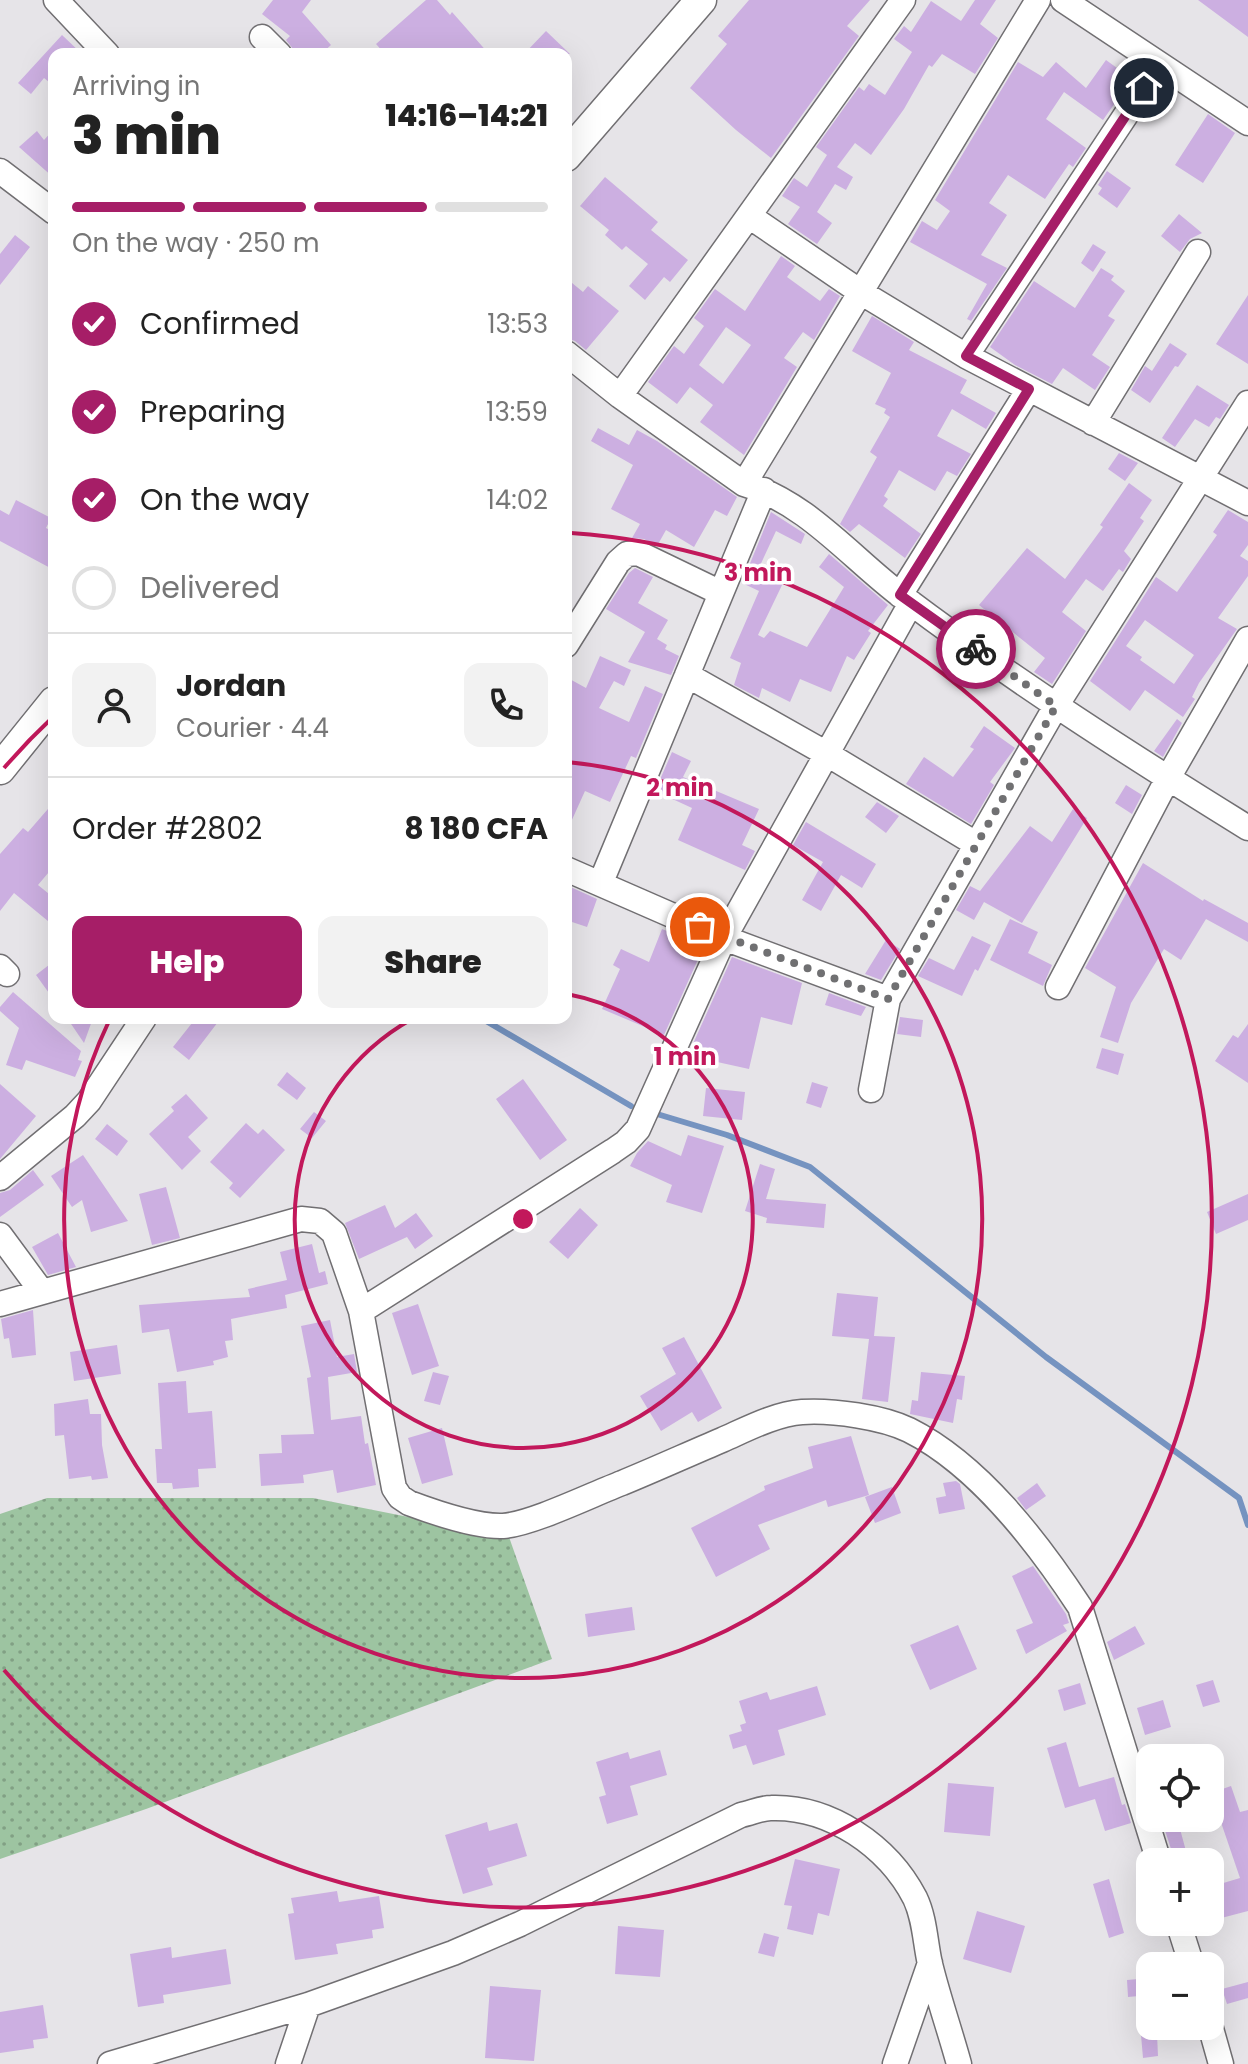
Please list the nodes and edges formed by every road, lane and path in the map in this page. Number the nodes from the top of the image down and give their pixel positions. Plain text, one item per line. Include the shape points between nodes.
1 (56, 0) edge
2 (701, 0) edge
3 (903, 0) edge
4 (1038, 0) edge
5 (1063, 0) edge
6 (101, 48) edge
7 (1159, 65) junction
8 (1248, 123) edge
9 (572, 149) edge
10 (0, 171) edge
11 (48, 207) edge
12 (749, 216) junction
13 (1198, 252) dead end
14 (862, 293) junction
15 (966, 356) junction
16 (572, 358) edge
17 (1029, 389) junction
18 (620, 396) junction
19 (1248, 403) edge
20 (1093, 423) junction
21 (1200, 478) junction
22 (754, 487) junction
23 (1248, 503) edge
24 (721, 593) junction
25 (906, 599) junction
26 (572, 635) edge
27 (1248, 639) edge
28 (687, 675) junction
29 (1056, 706) junction
30 (48, 709) edge
31 (827, 754) junction
32 (0, 769) edge
33 (1168, 778) junction
34 (1248, 828) edge
35 (976, 844) junction
36 (572, 871) edge
37 (601, 882) junction
38 (724, 938) junction
39 (1058, 987) dead end
40 (888, 999) junction
41 (140, 1024) edge
42 (871, 1090) dead end
43 (0, 1178) edge
44 (0, 1235) edge
45 (42, 1292) junction
46 (0, 1304) edge
47 (361, 1311) junction
48 (1155, 1848) edge
49 (930, 1963) junction
50 (308, 2005) junction
51 (1214, 2040) edge
52 (110, 2064) edge
53 (288, 2064) edge
54 (895, 2064) edge
55 (959, 2064) edge
56 (1221, 2064) edge

1 - 6 street
2 - 9 main road
3 - 12 street
4 - 14 street
5 - 7 street
7 - 8 street
7 - 15 street
10 - 11 street
12 - 14 street
12 - 18 street
13 - 20 street
14 - 15 street
14 - 22 street
15 - 17 street
16 - 18 street
17 - 20 street
17 - 25 street
18 - 22 street
19 - 21 street
20 - 21 street
21 - 23 street
21 - 29 street
22 - 24 street
22 - 25 street via 834,536
24 - 26 street via 638,553 627,554
24 - 28 street
25 - 29 street
25 - 31 street
27 - 33 street
28 - 31 street
28 - 37 street
29 - 33 street
29 - 35 street
30 - 32 main road
31 - 35 street
31 - 38 street
33 - 34 street
33 - 39 street
35 - 40 street
36 - 37 street
37 - 38 street
38 - 40 street
38 - 47 street via 638,1129 626,1142
40 - 42 street
41 - 43 street via 89,1101
44 - 45 street
45 - 46 street
45 - 47 street via 301,1219 320,1221 334,1233
47 - 48 street via 394,1488 409,1503 483,1524 504,1526 537,1516 755,1425 801,1412 854,1414 894,1425 946,1453 999,1503 1080,1607
49 - 50 street via 915,1898 880,1851 833,1821 769,1808 741,1815 453,1953
49 - 54 street
49 - 55 street
50 - 52 street
50 - 53 street
51 - 56 street

